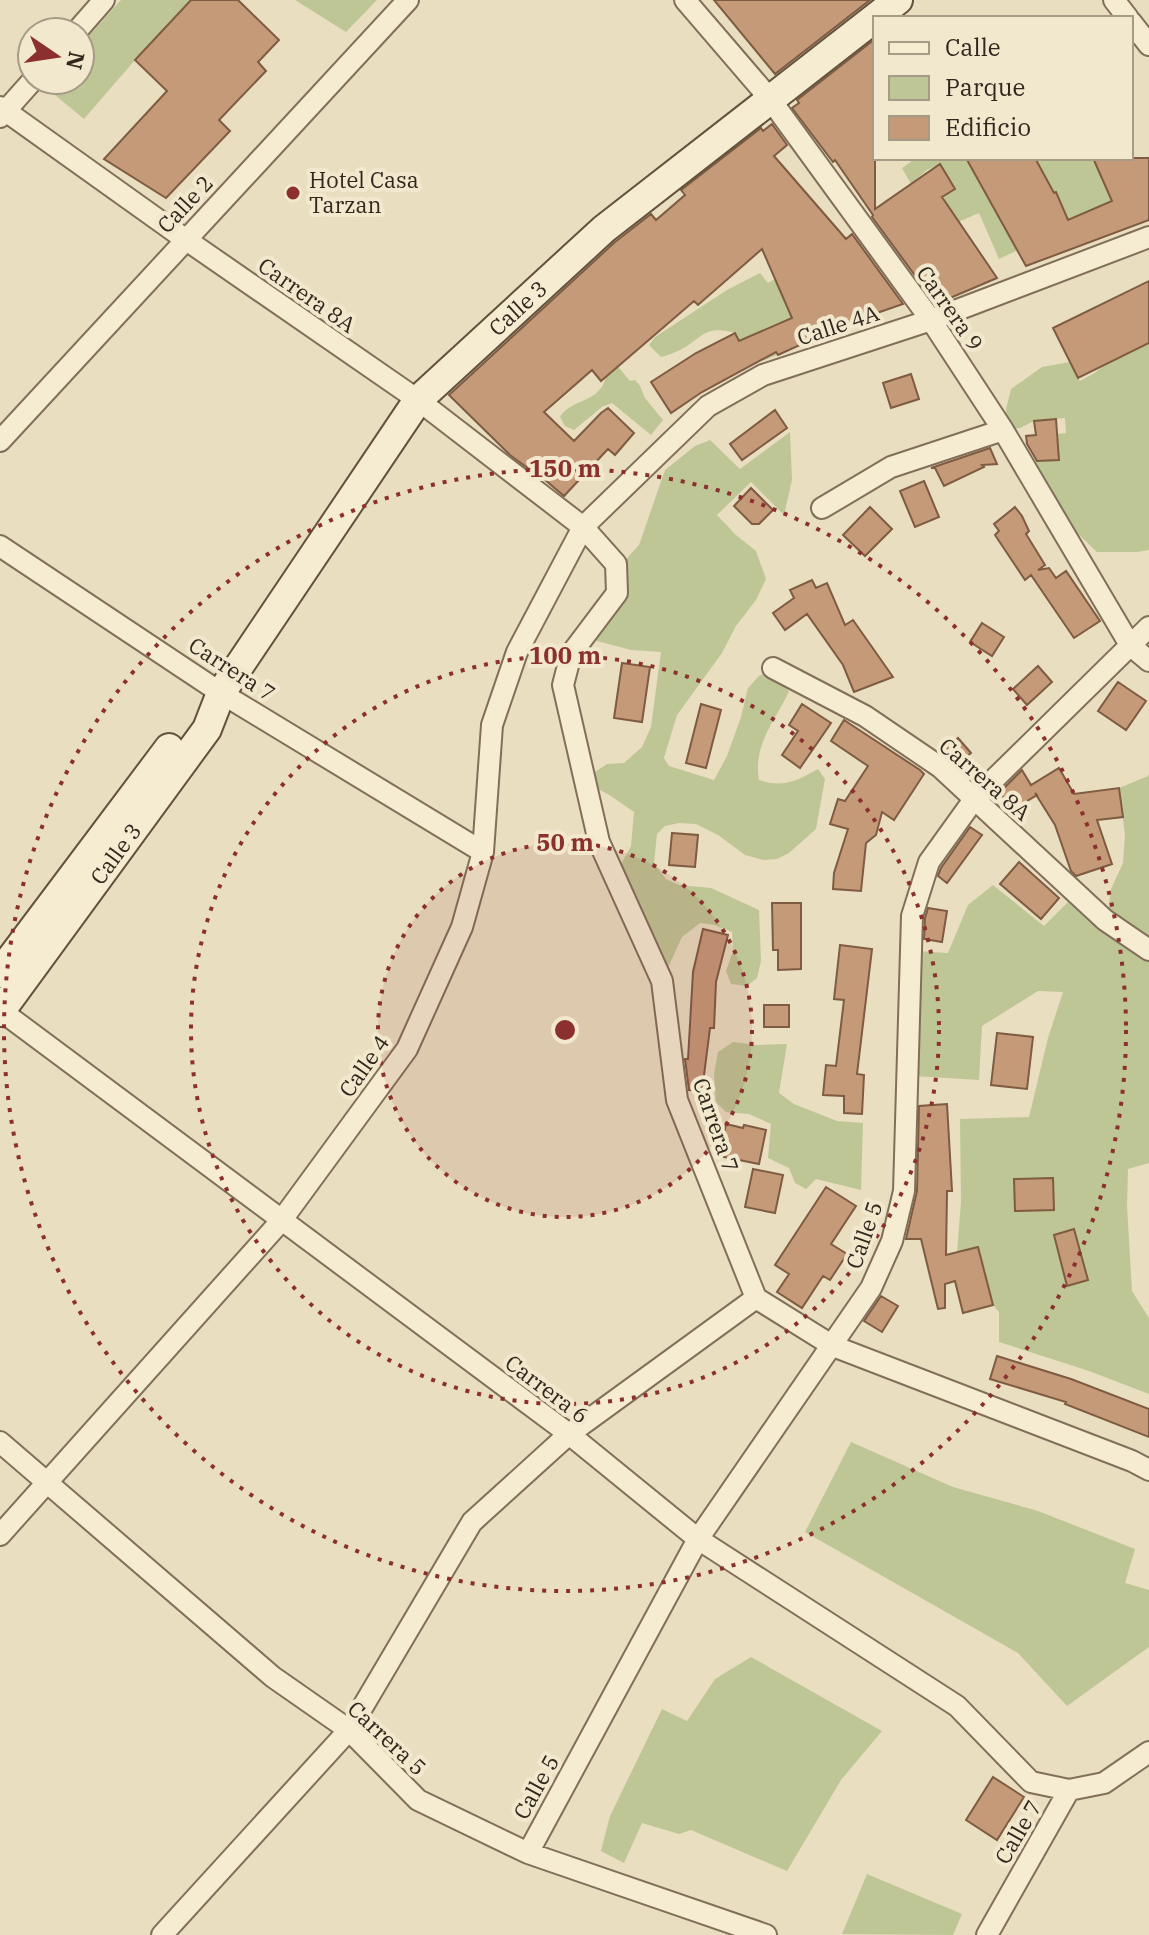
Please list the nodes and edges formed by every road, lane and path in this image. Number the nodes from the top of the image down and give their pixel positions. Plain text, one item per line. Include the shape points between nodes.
1 (104, 0) edge
2 (408, 0) edge
3 (685, 0) edge
4 (898, 0) edge
5 (1114, 0) edge
6 (90, 16) edge
7 (877, 16) edge
8 (1127, 16) edge
9 (873, 19) edge
10 (1133, 24) edge
11 (1149, 45) edge
12 (18, 96) edge
13 (770, 99) junction
14 (2, 112) edge
15 (1149, 237) edge
16 (185, 239) junction
17 (931, 320) junction
18 (418, 400) junction
19 (1003, 430) junction
20 (0, 441) edge
21 (822, 508) dead end
22 (583, 527) junction
23 (0, 546) edge
24 (1149, 627) edge
25 (1130, 645) junction
26 (1149, 661) edge
27 (773, 668) dead end
28 (221, 693) junction
29 (975, 798) junction
30 (483, 852) junction
31 (1149, 950) edge
32 (0, 973) edge
33 (0, 1011) edge
34 (281, 1221) junction
35 (756, 1298) junction
36 (833, 1346) junction
37 (569, 1434) junction
38 (0, 1442) edge
39 (1149, 1470) edge
40 (48, 1483) junction
41 (0, 1535) edge
42 (698, 1539) junction
43 (349, 1730) junction
44 (1149, 1752) edge
45 (1069, 1790) junction
46 (528, 1853) junction
47 (162, 1935) edge
48 (766, 1935) edge
49 (987, 1935) edge

1 - 6 street
2 - 16 street, Calle 2
3 - 13 street, Carrera 9
4 - 7 main road, Calle 3
5 - 8 street
9 - 13 main road, Calle 3
10 - 11 street
12 - 14 street
13 - 17 street, Carrera 9
13 - 18 main road, Calle 3 via 604,229
14 - 16 street, Carrera 8A
15 - 17 street, Calle 4A
16 - 18 street, Carrera 8A
16 - 20 street, Calle 2
17 - 19 street, Carrera 9
17 - 22 street, Calle 4A via 763,375 708,406
18 - 22 street, Carrera 8A
18 - 28 main road, Calle 3
19 - 21 street via 891,467
19 - 25 street, Carrera 9
22 - 30 street, Calle 4 via 517,652 492,725
22 - 35 street, Carrera 7 via 616,564 617,593 571,654 563,685 599,842 662,981 677,1100
23 - 28 street, Carrera 7
24 - 25 street, Calle 5
25 - 26 street, Carrera 9
25 - 29 street, Calle 5
27 - 29 street, Carrera 8A via 865,716
28 - 30 street, Carrera 7
28 - 32 main road, Calle 3 via 191,719
28 - 33 main road, Calle 3 via 207,729
29 - 31 street, Carrera 8A via 1105,920
29 - 36 street, Calle 5 via 929,862 912,916 904,1191 892,1241 871,1288
30 - 34 street, Calle 4 via 462,927 407,1049
33 - 34 street, Carrera 6
34 - 37 street, Carrera 6
34 - 40 street, Calle 4
35 - 36 street
35 - 37 street
36 - 39 street
36 - 42 street, Calle 5
37 - 42 street, Carrera 6
37 - 43 street via 472,1522
38 - 40 street, Carrera 5
40 - 41 street, Calle 4
40 - 43 street, Carrera 5 via 273,1677
42 - 45 street, Carrera 6 via 957,1706 1031,1782
42 - 46 street, Calle 5
43 - 46 street, Carrera 5 via 418,1800
43 - 47 street
44 - 45 street, Calle 7 via 1104,1783
45 - 49 street, Calle 7
46 - 48 street, Carrera 5

